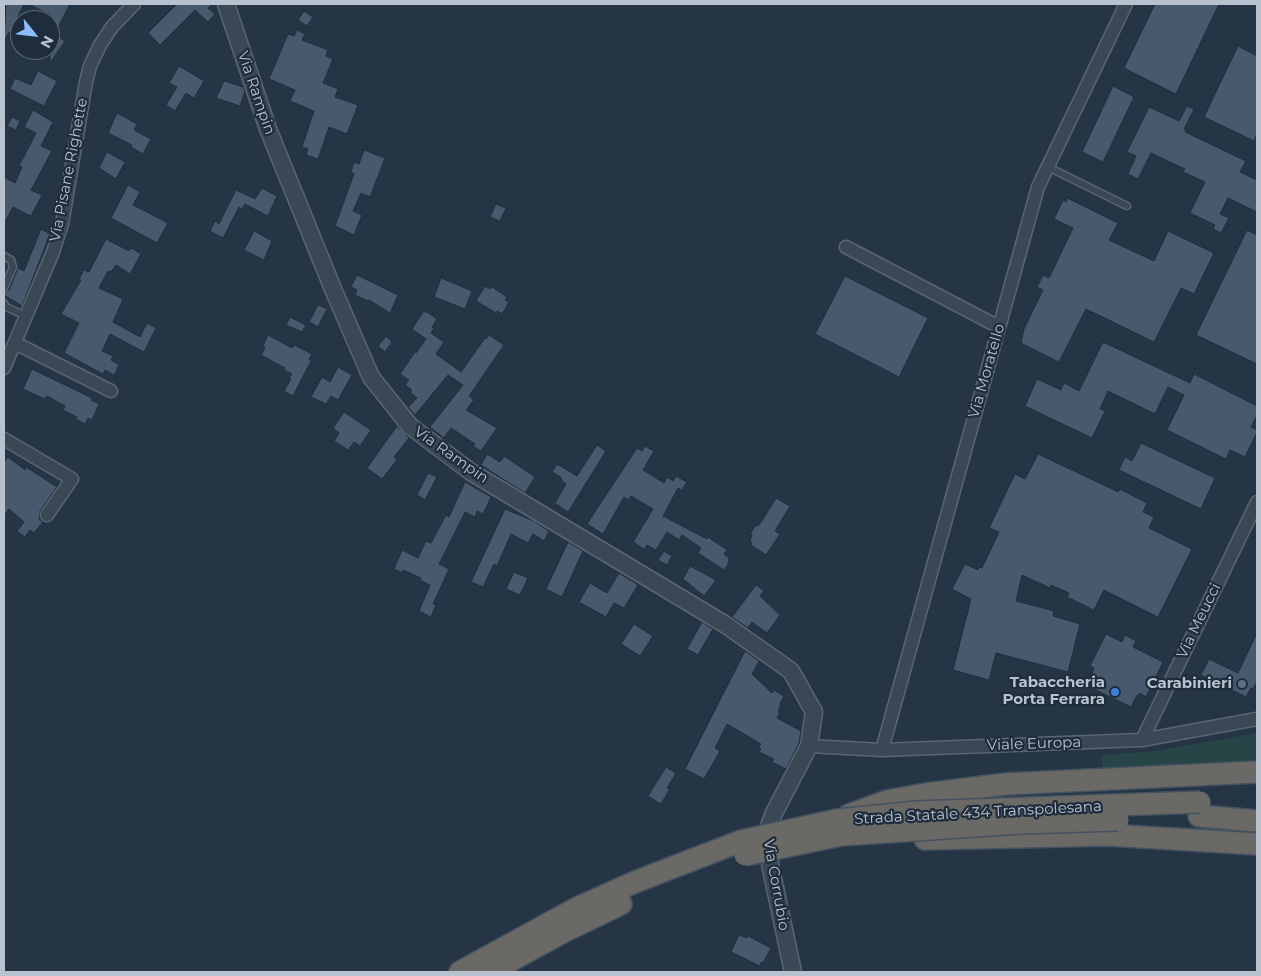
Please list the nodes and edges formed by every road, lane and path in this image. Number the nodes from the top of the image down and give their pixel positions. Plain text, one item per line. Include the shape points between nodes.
1 (134, 4) edge
2 (226, 4) edge
3 (1126, 4) edge
4 (1048, 167) junction
5 (1127, 206) dead end
6 (846, 247) dead end
7 (4, 256) edge
8 (4, 288) edge
9 (4, 303) edge
10 (26, 316) junction
11 (999, 327) junction
12 (15, 343) junction
13 (4, 368) edge
14 (111, 391) dead end
15 (4, 440) edge
16 (1257, 502) edge
17 (47, 515) dead end
18 (1257, 719) edge
19 (1142, 740) junction
20 (809, 746) junction
21 (882, 750) junction
22 (1257, 772) edge
23 (1257, 806) edge
24 (837, 820) junction
25 (1257, 820) edge
26 (892, 831) junction
27 (1257, 844) edge
28 (743, 848) junction
29 (460, 972) edge
30 (490, 972) edge
31 (793, 972) edge

1 - 10 street, Via Pisane Righette via 112,27 90,66 62,224
2 - 20 street, Via Rampin via 268,129 371,377 410,426 471,472 726,625 791,671 814,712
3 - 4 street, Via Moratello
4 - 5 lane
4 - 11 street, Via Moratello via 1038,187
6 - 11 street
7 - 8 lane via 13,267
9 - 10 lane
10 - 12 street, Via Pisane Righette
11 - 21 street, Via Moratello
12 - 13 street, Via Pisane Righette
12 - 14 street
15 - 17 street via 72,479
16 - 19 street, Via Meucci
18 - 19 street, Viale Europa
19 - 21 street, Viale Europa
20 - 21 street, Viale Europa
20 - 31 street, Via Corrubio via 766,834
22 - 24 highway, bridge via 1006,784 887,801
23 - 24 highway, Strada Statale 434 Transpolesana, bridge via 1200,802 1029,807 916,812
24 - 28 highway, Strada Statale 434 Transpolesana, bridge
25 - 26 highway, Strada Statale 434 Transpolesana, bridge via 1199,816
26 - 27 highway, bridge via 922,839 1108,834
26 - 28 highway, Strada Statale 434 Transpolesana, bridge
28 - 29 highway, Strada Statale 434 Transpolesana via 634,882 577,908
28 - 30 highway, Strada Statale 434 Transpolesana via 563,932

